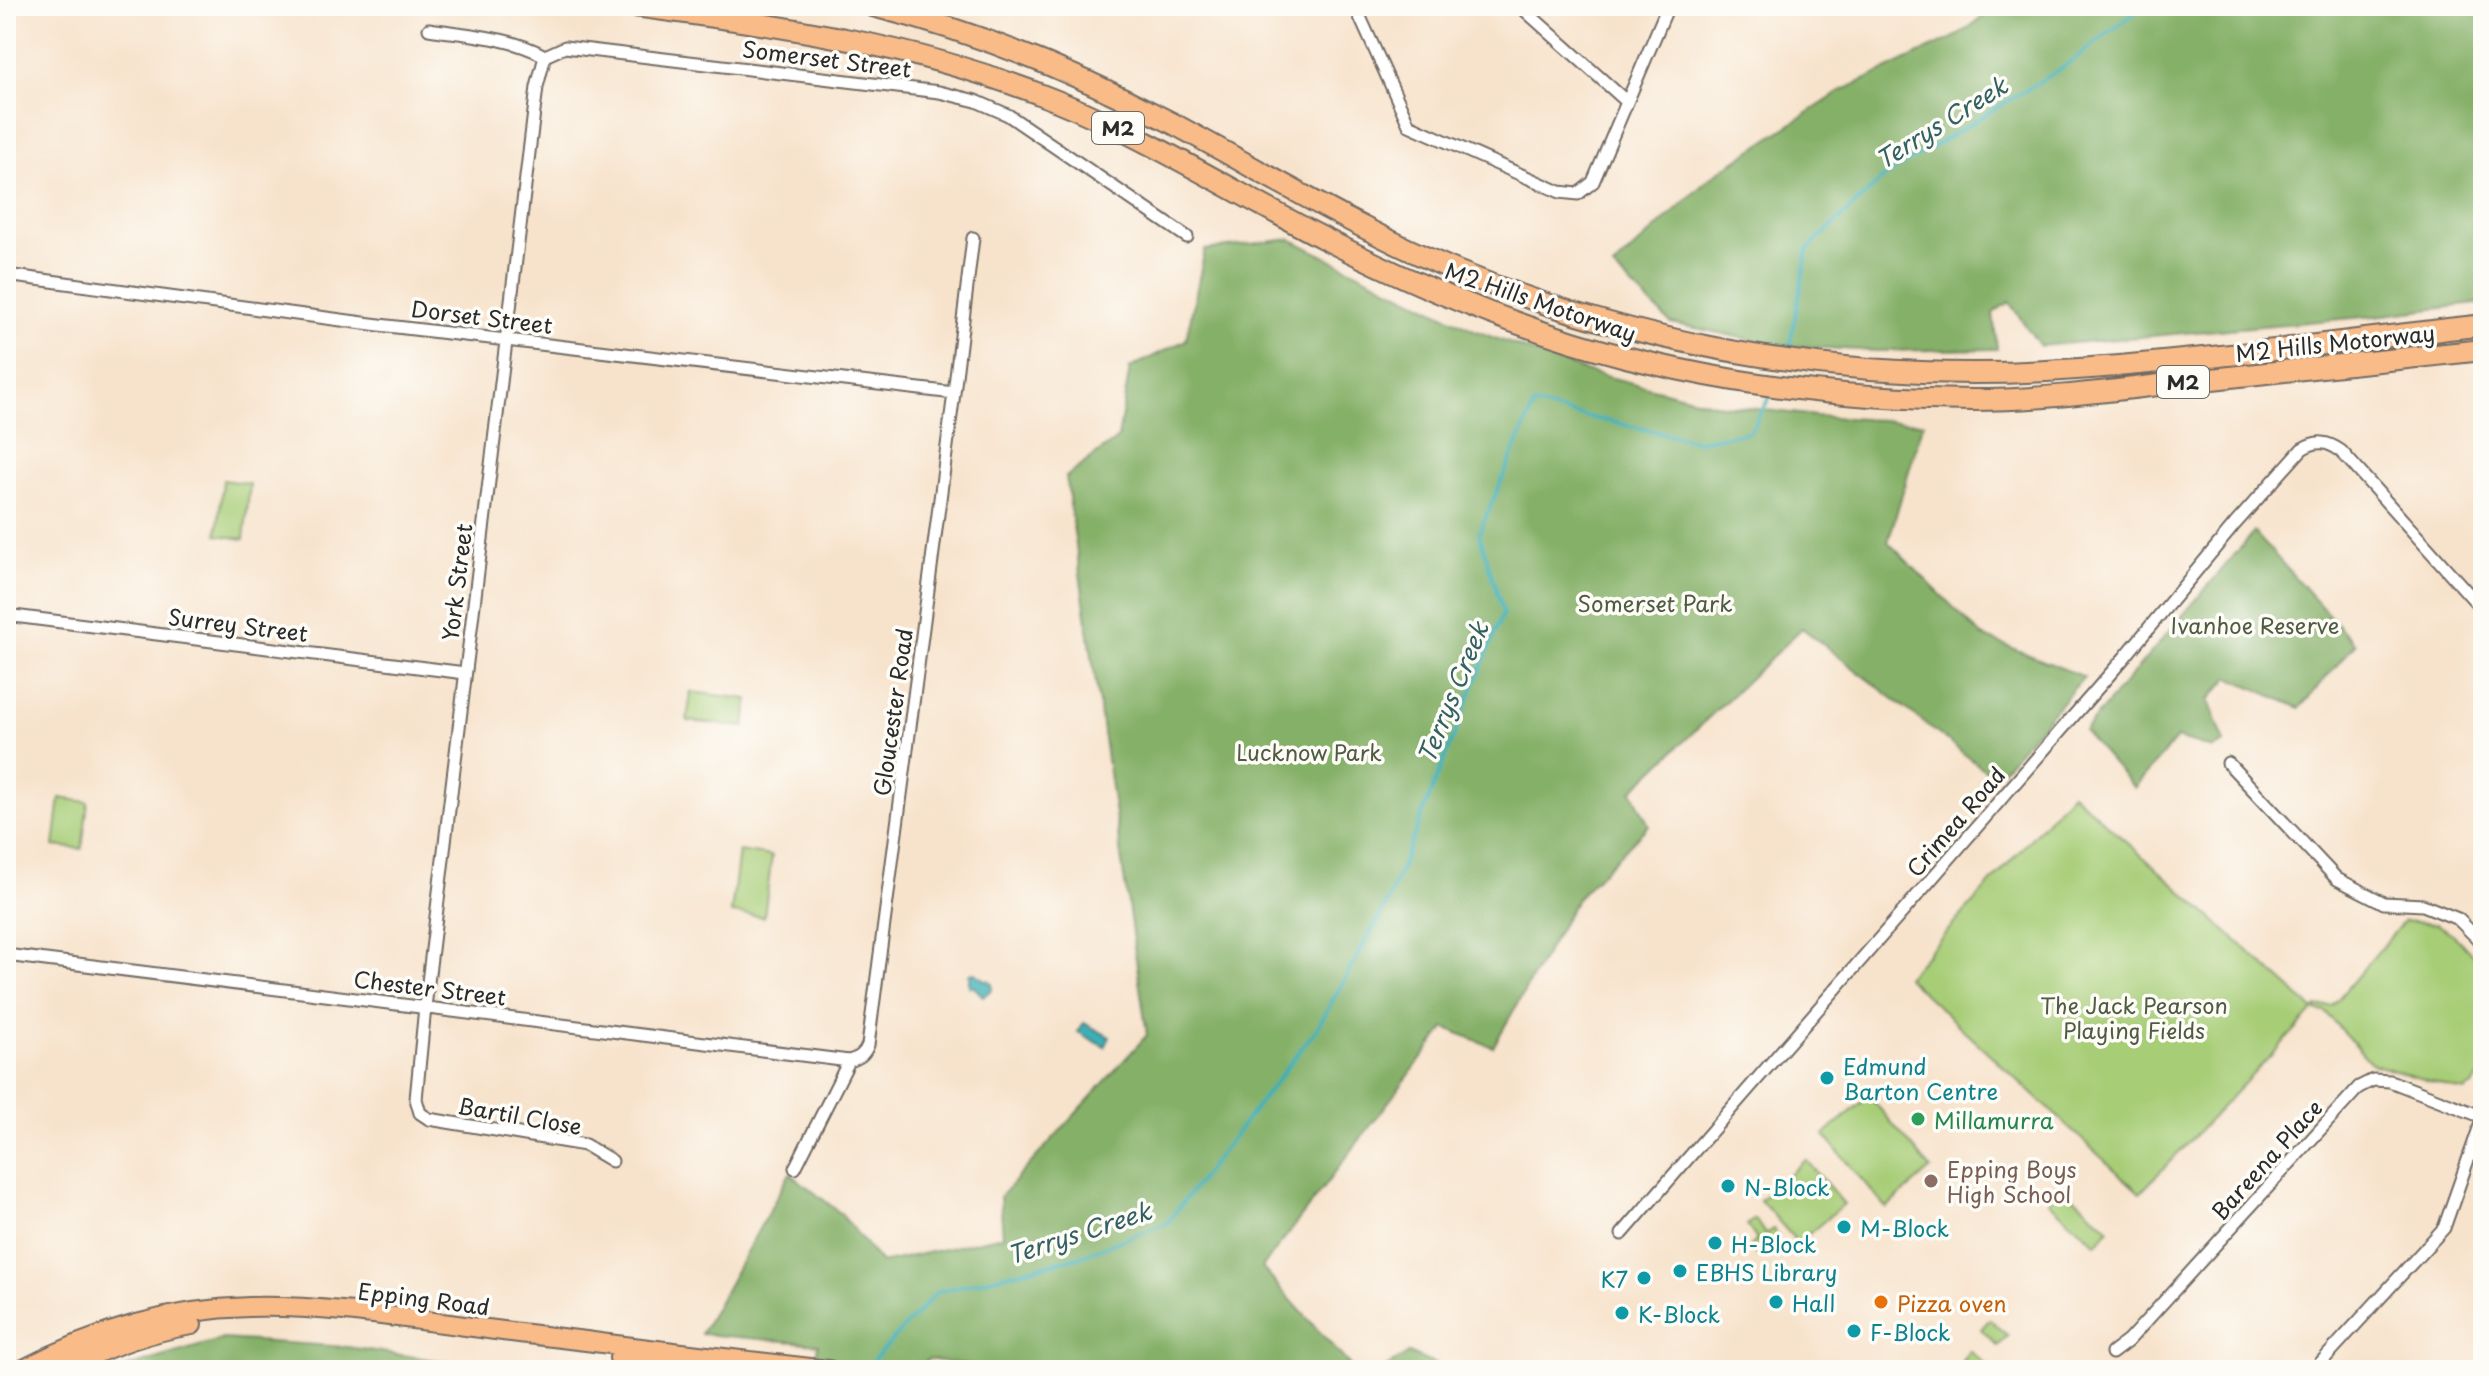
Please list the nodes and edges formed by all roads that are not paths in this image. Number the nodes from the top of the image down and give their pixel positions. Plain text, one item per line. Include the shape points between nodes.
1 (634, 6) edge
2 (873, 6) edge
3 (1355, 6) edge
4 (1520, 6) edge
5 (1668, 6) edge
6 (429, 29) dead end
7 (545, 56) junction
8 (1626, 101) junction
9 (1187, 237) dead end
10 (973, 238) dead end
11 (6, 275) edge
12 (2483, 325) edge
13 (505, 340) junction
14 (2483, 350) edge
15 (954, 393) junction
16 (2483, 610) edge
17 (6, 615) edge
18 (465, 673) junction
19 (2228, 763) dead end
20 (2483, 944) edge
21 (6, 955) edge
22 (425, 1007) junction
23 (849, 1061) junction
24 (420, 1113) joint
25 (2483, 1117) edge
26 (612, 1161) dead end
27 (795, 1168) dead end
28 (1622, 1234) dead end
29 (2112, 1353) dead end
30 (22, 1370) edge
31 (62, 1370) edge
32 (715, 1370) edge
33 (829, 1370) edge
34 (2314, 1370) edge

1 - 14 highway, M2 Hills Motorway / M2 via 862,41 991,76 1164,150 1320,236 1453,298 1656,365 1881,397 1978,400
2 - 12 highway, M2 Hills Motorway / M2 via 981,38 1096,85 1321,206 1462,273 1580,316 1662,338 1769,358 1882,369 2060,370
3 - 8 street via 1409,125 1560,192 1578,194 1593,182
4 - 8 street
5 - 8 street
6 - 7 street via 508,42
7 - 9 street, Somerset Street via 565,47 939,92 976,101 1008,115
7 - 13 street, York Street
10 - 15 street, Gloucester Road
11 - 13 street, Dorset Street
13 - 15 street, Dorset Street
13 - 18 street, York Street
15 - 23 street, Gloucester Road via 868,1045 865,1053
16 - 28 street, Crimea Road via 2341,451 2321,442 2302,449
17 - 18 street, Surrey Street
18 - 22 street, York Street
19 - 20 street via 2337,879 2384,903 2423,905 2458,919
21 - 22 street, Chester Street
22 - 23 street, Chester Street
22 - 24 street, York Street via 416,1099
23 - 27 street, Gloucester Road
24 - 26 street, Bartil Close via 429,1119 585,1145
25 - 29 street, Bareena Place via 2390,1081 2373,1080 2359,1087
25 - 34 street via 2444,1228
30 - 33 main road, Epping Road via 89,1339 161,1317 249,1307 376,1315
31 - 32 main road, Epping Road via 169,1329 274,1319

